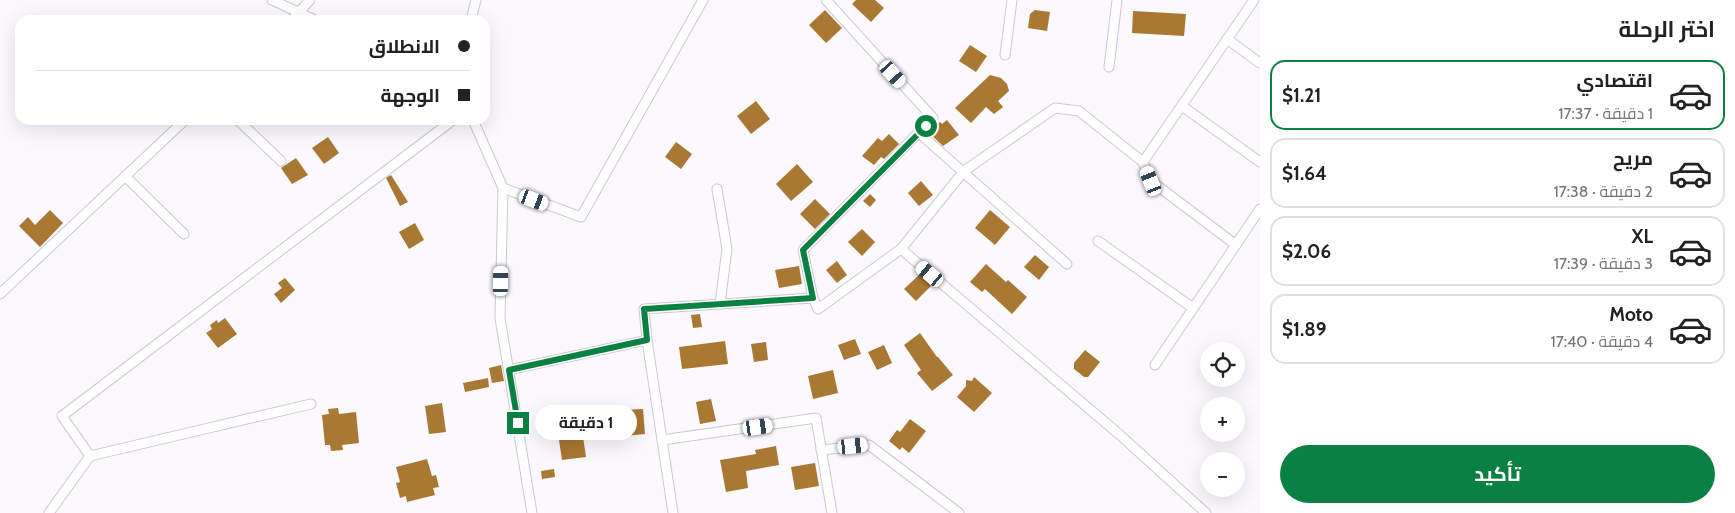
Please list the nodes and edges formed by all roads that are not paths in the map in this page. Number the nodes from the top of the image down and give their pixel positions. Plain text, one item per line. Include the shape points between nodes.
1 (272, 0) edge
2 (310, 0) edge
3 (476, 0) edge
4 (703, 0) edge
5 (826, 0) edge
6 (1012, 0) edge
7 (1117, 0) edge
8 (1254, 0) edge
9 (300, 13) junction
10 (298, 15) edge
11 (304, 15) edge
12 (473, 15) edge
13 (1228, 39) junction
14 (1006, 55) dead end
15 (1260, 63) edge
16 (1109, 67) dead end
17 (1182, 106) junction
18 (180, 125) edge
19 (243, 125) edge
20 (446, 125) edge
21 (475, 125) edge
22 (919, 133) junction
23 (281, 160) dead end
24 (1143, 162) junction
25 (1260, 162) edge
26 (964, 172) junction
27 (125, 176) junction
28 (503, 188) junction
29 (717, 189) dead end
30 (1260, 209) edge
31 (184, 234) dead end
32 (1098, 241) dead end
33 (1236, 245) junction
34 (901, 249) junction
35 (1067, 264) dead end
36 (0, 294) edge
37 (813, 298) junction
38 (720, 304) junction
39 (1193, 308) junction
40 (647, 340) junction
41 (1155, 365) dead end
42 (509, 370) junction
43 (311, 404) dead end
44 (662, 440) junction
45 (821, 450) junction
46 (90, 456) junction
47 (48, 513) edge
48 (532, 513) edge
49 (673, 513) edge
50 (832, 513) edge
51 (959, 513) edge
52 (1206, 513) edge

1 - 9 street
2 - 9 street
3 - 12 street
4 - 28 street via 581,217
5 - 22 street via 933,118
6 - 14 street
7 - 16 street
8 - 13 street
9 - 10 street
9 - 11 street
13 - 15 street
13 - 17 street
17 - 24 street
17 - 25 street
18 - 27 street
19 - 23 street
20 - 46 street via 62,416
21 - 28 street
22 - 26 street
22 - 37 street via 803,250
24 - 26 street via 1079,111 1054,108
24 - 33 street via 1151,181
26 - 34 street
26 - 35 street
27 - 31 street
27 - 36 street
28 - 42 street via 500,318
29 - 38 street via 726,249
30 - 33 street
32 - 39 street
33 - 39 street
34 - 37 street via 818,309
34 - 52 street via 1120,435
37 - 38 street
38 - 40 street via 644,309
39 - 41 street
40 - 42 street
40 - 44 street
42 - 48 street
43 - 46 street
44 - 45 street via 816,418
44 - 49 street
45 - 50 street
45 - 51 street via 869,445
46 - 47 street

